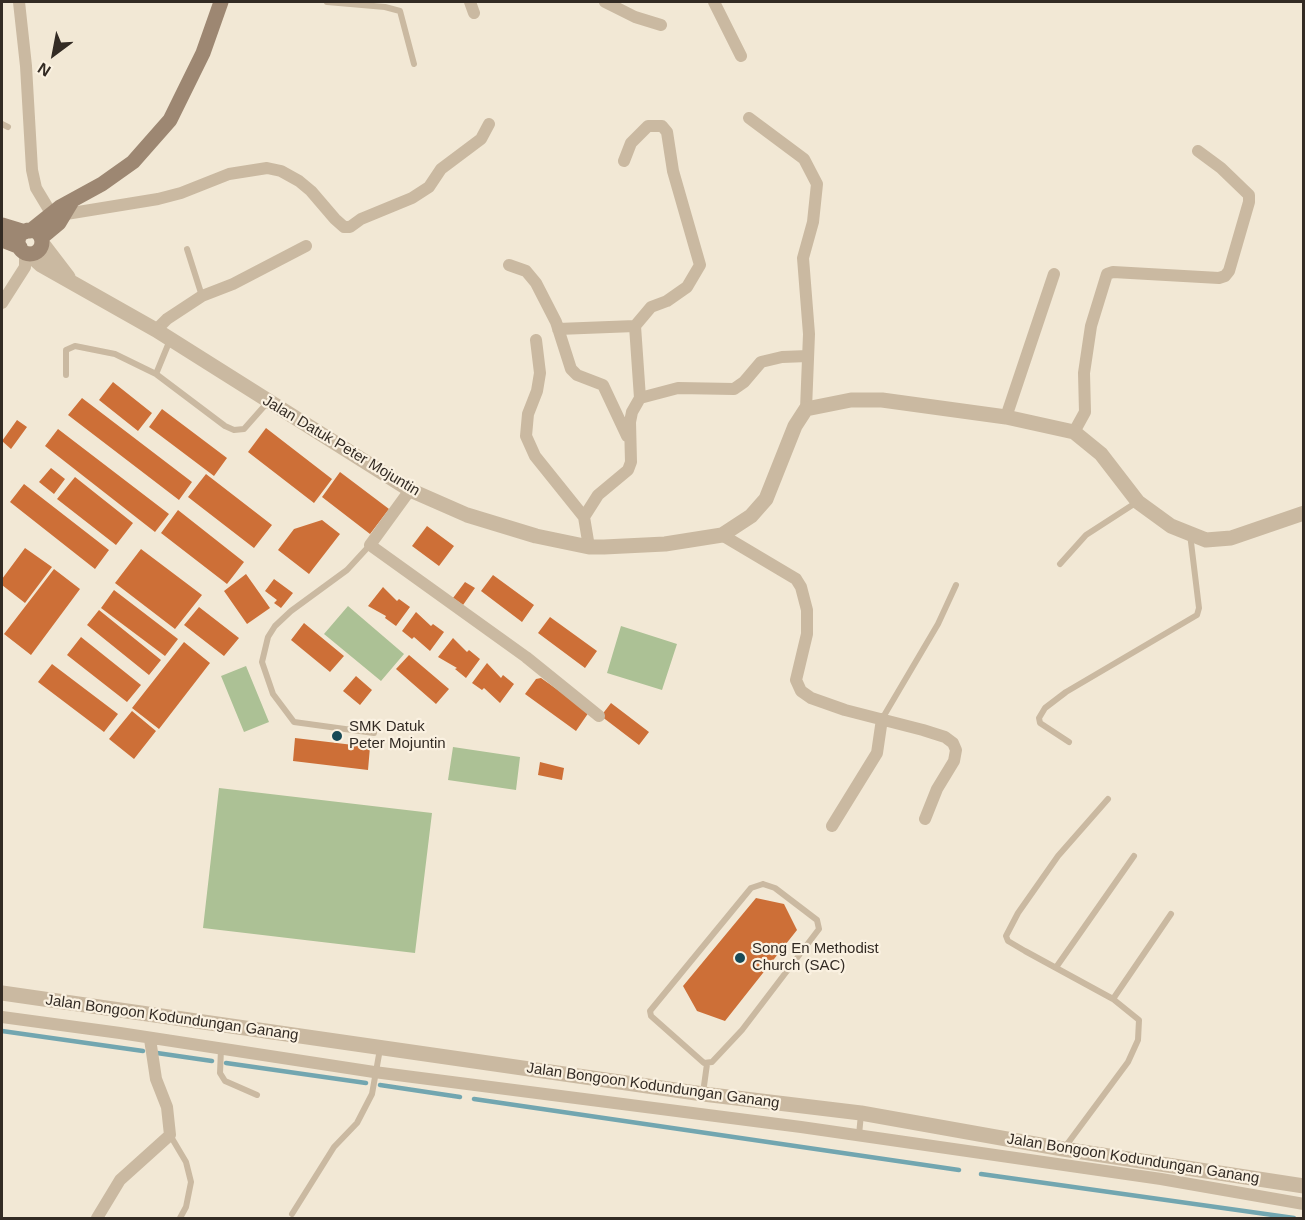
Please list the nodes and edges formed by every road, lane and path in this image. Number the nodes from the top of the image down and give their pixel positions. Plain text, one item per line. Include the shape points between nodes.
1 (19, 2) edge
2 (221, 2) edge
3 (327, 2) edge
4 (605, 2) edge
5 (714, 2) edge
6 (661, 25) dead end
7 (741, 56) dead end
8 (414, 64) dead end
9 (749, 118) dead end
10 (489, 124) dead end
11 (1198, 151) dead end
12 (624, 161) dead end
13 (63, 210) junction
14 (2, 225) edge
15 (34, 236) junction
16 (2, 240) edge
17 (306, 246) dead end
18 (188, 249) dead end
19 (25, 251) junction
20 (508, 265) dead end
21 (1054, 274) dead end
22 (71, 282) junction
23 (202, 296) junction
24 (2, 303) edge
25 (635, 326) junction
26 (558, 329) junction
27 (156, 330) junction
28 (170, 339) junction
29 (536, 340) dead end
30 (807, 356) junction
31 (156, 374) junction
32 (66, 375) dead end
33 (640, 398) junction
34 (268, 402) junction
35 (806, 402) junction
36 (1008, 413) junction
37 (1080, 422) junction
38 (629, 439) junction
39 (410, 490) junction
40 (1138, 502) junction
41 (1304, 513) edge
42 (584, 517) junction
43 (1190, 534) junction
44 (722, 536) junction
45 (370, 545) junction
46 (589, 547) junction
47 (1060, 564) dead end
48 (956, 585) dead end
49 (599, 716) dead end
50 (882, 719) junction
51 (374, 733) dead end
52 (1069, 742) dead end
53 (1108, 800) dead end
54 (925, 819) dead end
55 (832, 826) dead end
56 (1134, 856) dead end
57 (1171, 914) dead end
58 (1057, 966) junction
59 (2, 993) edge
60 (1113, 999) junction
61 (121, 1010) junction
62 (2, 1017) edge
63 (120, 1033) junction
64 (150, 1039) junction
65 (381, 1048) junction
66 (221, 1049) junction
67 (707, 1064) junction
68 (375, 1072) junction
69 (703, 1094) junction
70 (257, 1095) dead end
71 (861, 1113) junction
72 (170, 1135) junction
73 (859, 1135) junction
74 (1063, 1149) junction
75 (1267, 1181) junction
76 (1304, 1186) edge
77 (1265, 1198) junction
78 (1304, 1204) edge
79 (292, 1214) dead end
80 (97, 1218) edge
81 (180, 1218) edge

1 - 13 street via 32,170 36,188
2 - 13 main road via 195,72 171,120 133,162
3 - 8 lane via 400,11
4 - 6 street
5 - 7 street
9 - 30 street via 804,159 817,184 813,222 803,258
10 - 13 street via 481,139 441,169 429,187 350,227 335,219 299,181 267,168 229,174 158,199
11 - 37 street via 1249,195 1229,271 1219,278 1107,274 1091,327
12 - 25 street via 631,143 648,126 662,126 667,132 673,171 700,265 687,287 651,307
13 - 15 main road
14 - 15 main road
15 - 19 main road via 38,251
15 - 19 main road via 20,237
15 - 22 street, Jalan Datuk Peter Mojuntin
16 - 19 main road, Jalan Datuk Peter Mojuntin
17 - 23 street
18 - 23 lane
19 - 22 street, Jalan Datuk Peter Mojuntin
19 - 24 street via 25,267
20 - 26 street via 526,271
21 - 36 street
22 - 27 street, Jalan Datuk Peter Mojuntin
23 - 27 street
25 - 26 street
25 - 33 street
26 - 38 street via 571,369 603,385
27 - 28 street, Jalan Datuk Peter Mojuntin
28 - 31 lane
28 - 34 street, Jalan Datuk Peter Mojuntin
29 - 42 street via 540,373 526,436 535,456
30 - 33 street via 761,362 734,389 678,388
30 - 35 street
31 - 32 lane via 115,354 75,346 66,350
31 - 34 lane via 234,430 244,429
33 - 38 street via 632,412
34 - 39 street, Jalan Datuk Peter Mojuntin
35 - 36 street via 882,400
35 - 44 street, Jalan Datuk Peter Mojuntin via 766,499 751,516
36 - 37 street
37 - 40 street
38 - 42 street via 628,470 598,495
39 - 45 street
39 - 46 street, Jalan Datuk Peter Mojuntin via 467,516 516,532
40 - 43 street via 1171,526
40 - 47 lane via 1086,535
41 - 43 street via 1231,538 1206,540
42 - 46 street
43 - 52 lane via 1197,615 1045,708 1040,723
44 - 46 street, Jalan Datuk Peter Mojuntin via 665,544
44 - 50 street via 796,579 801,587 807,610 807,634 796,680 801,691 824,703
45 - 49 street via 526,657
45 - 51 lane via 347,570 275,626 262,662 273,694 294,722
48 - 50 lane via 938,624
50 - 54 street via 945,737 953,743 956,750
50 - 55 street via 877,753
53 - 58 lane via 1071,840 1008,929 1008,941
56 - 58 lane
57 - 60 lane
58 - 60 lane
59 - 61 street, Jalan Bongoon Kodundungan Ganang
60 - 74 lane via 1139,1020 1138,1040 1128,1062
61 - 63 street
61 - 65 street, Jalan Bongoon Kodundungan Ganang
62 - 63 street
63 - 64 street
64 - 66 street
64 - 72 street
65 - 68 lane
65 - 69 street, Jalan Bongoon Kodundungan Ganang
66 - 68 street
66 - 70 lane via 219,1072 225,1081
67 - 67 lane via 650,1011 751,888 769,885 818,920 819,929 742,1029
67 - 69 lane
68 - 73 street
68 - 79 lane via 372,1094 357,1123 334,1147
69 - 71 street, Jalan Bongoon Kodundungan Ganang
71 - 73 lane
71 - 74 street, Jalan Bongoon Kodundungan Ganang
72 - 80 street via 126,1173
72 - 81 lane via 186,1162 191,1182
73 - 77 street
74 - 75 street, Jalan Bongoon Kodundungan Ganang
75 - 76 street, Jalan Bongoon Kodundungan Ganang
75 - 77 street
77 - 78 street

